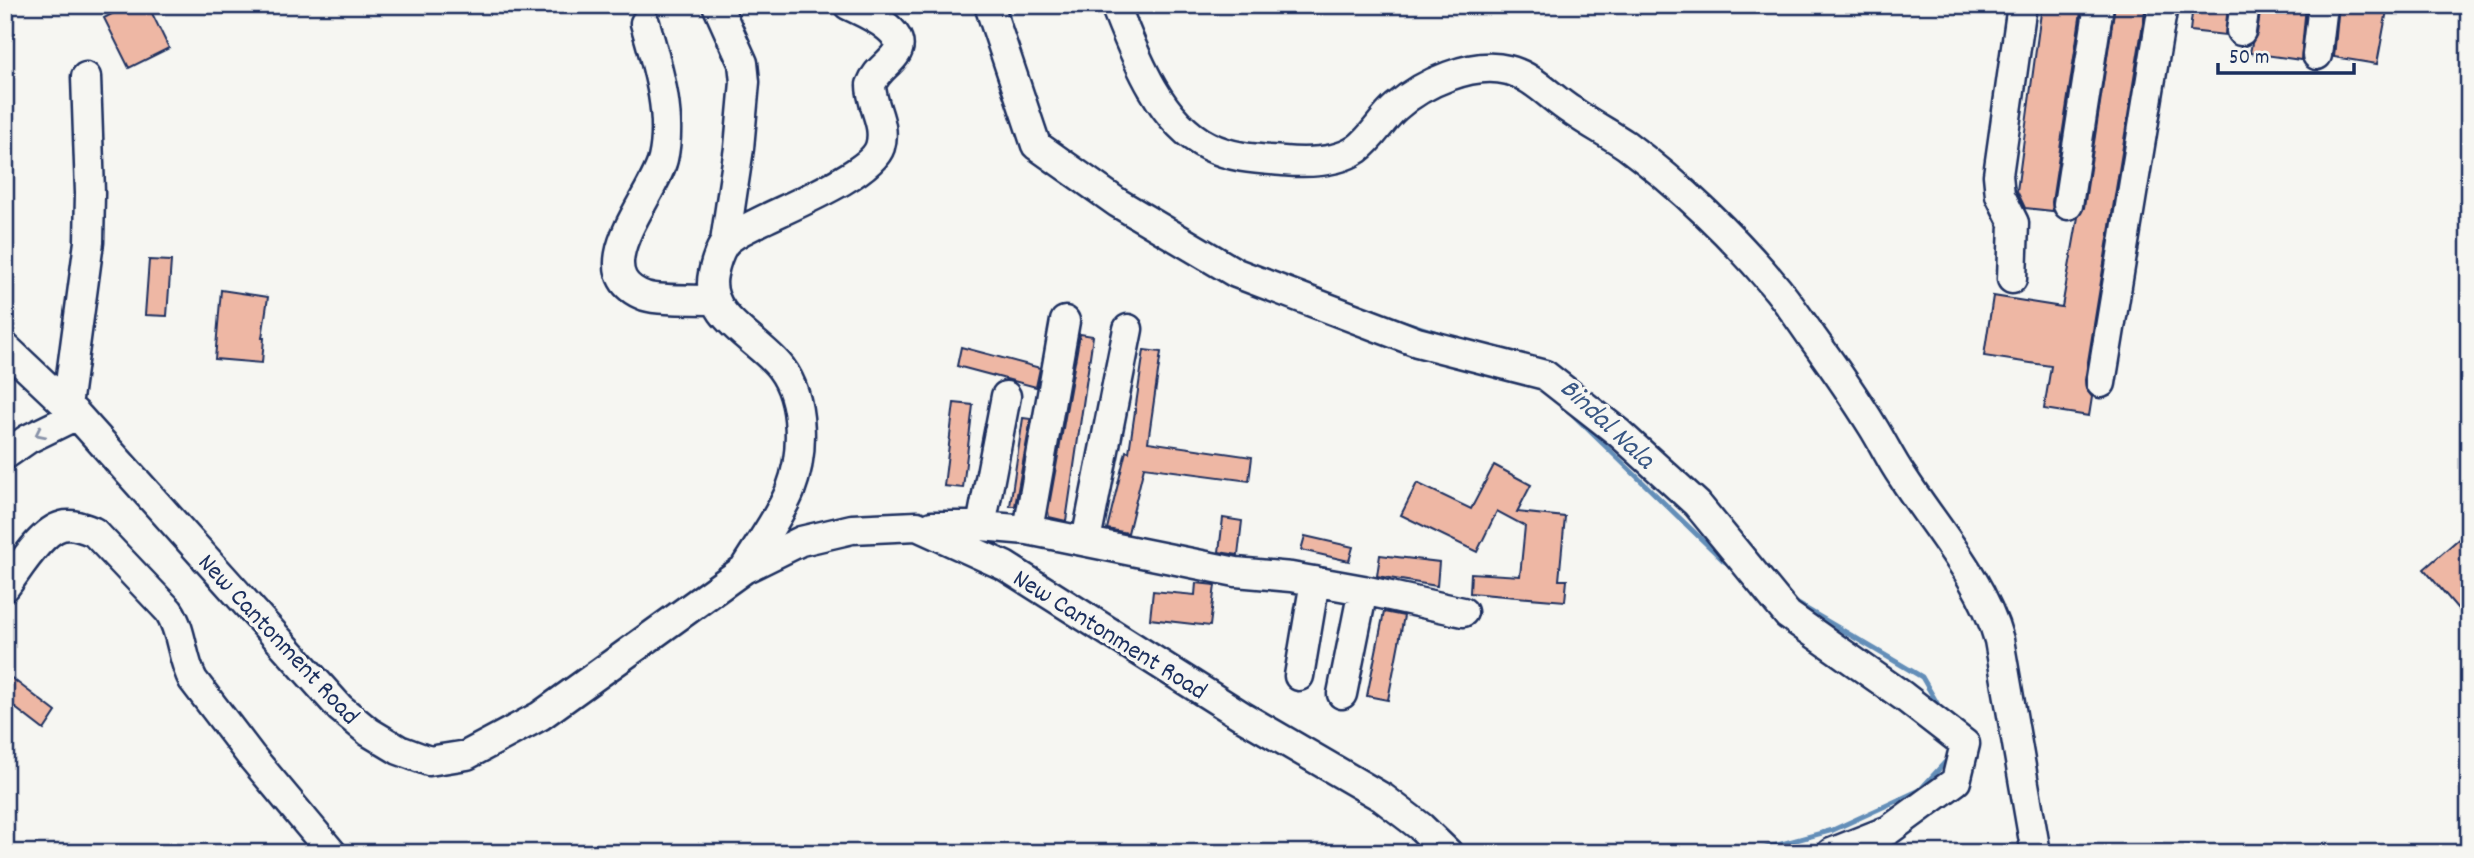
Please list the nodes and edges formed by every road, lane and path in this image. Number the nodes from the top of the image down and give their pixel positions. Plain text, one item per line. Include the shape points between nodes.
1 (716, 5) edge
2 (848, 5) edge
3 (989, 5) edge
4 (1115, 5) edge
5 (2022, 5) edge
6 (2099, 5) edge
7 (2163, 5) edge
8 (2323, 5) edge
9 (645, 23) dead end
10 (2318, 55) dead end
11 (86, 77) dead end
12 (2068, 205) dead end
13 (725, 242) junction
14 (2012, 279) dead end
15 (714, 300) junction
16 (1065, 321) dead end
17 (1128, 329) dead end
18 (5, 347) edge
19 (2101, 383) dead end
20 (1006, 396) dead end
21 (72, 411) junction
22 (5, 455) edge
23 (917, 526) junction
24 (981, 526) junction
25 (1028, 530) junction
26 (1086, 541) junction
27 (744, 569) junction
28 (1315, 582) junction
29 (5, 587) edge
30 (1363, 590) junction
31 (1463, 612) dead end
32 (1299, 676) dead end
33 (1342, 694) dead end
34 (332, 853) edge
35 (1448, 853) edge
36 (1831, 853) edge
37 (2036, 853) edge

1 - 13 street via 743,63 745,82
2 - 13 street via 891,30 900,45 871,85 882,134 876,157 857,173
3 - 36 street via 1036,145 1118,203 1236,273 1417,342 1545,375 1698,504 1788,615 1965,744 1956,781 1889,830
4 - 37 street via 1137,62 1163,103 1206,146 1240,158 1335,159 1356,149 1394,108 1418,90 1483,67 1507,70 1537,85 1629,148 1704,211 1779,290 1859,405 1991,612
5 - 14 street via 1998,175 2000,195 2014,223
6 - 12 street
7 - 19 street
8 - 10 street
9 - 15 street via 666,132 663,160 621,243 620,274 629,288 647,297
11 - 21 street via 89,242
13 - 15 street via 713,273
15 - 27 street, New Cantonment Road via 781,367 795,392 800,423 790,491
16 - 25 street
17 - 26 street
18 - 21 street, New Cantonment Road
20 - 24 street
21 -> 22 street
21 - 27 street, New Cantonment Road via 340,708 398,750 429,761 467,755 540,716
23 - 24 street
23 - 27 street, New Cantonment Road via 852,529 801,541
23 - 35 street, New Cantonment Road via 1005,566 1242,716 1383,798
24 - 25 street
25 - 26 street
26 - 28 street via 1236,572
28 - 30 street
28 - 32 street
29 - 34 street via 46,533 62,526 94,532 169,611 177,623 193,680
30 - 31 street
30 - 33 street

